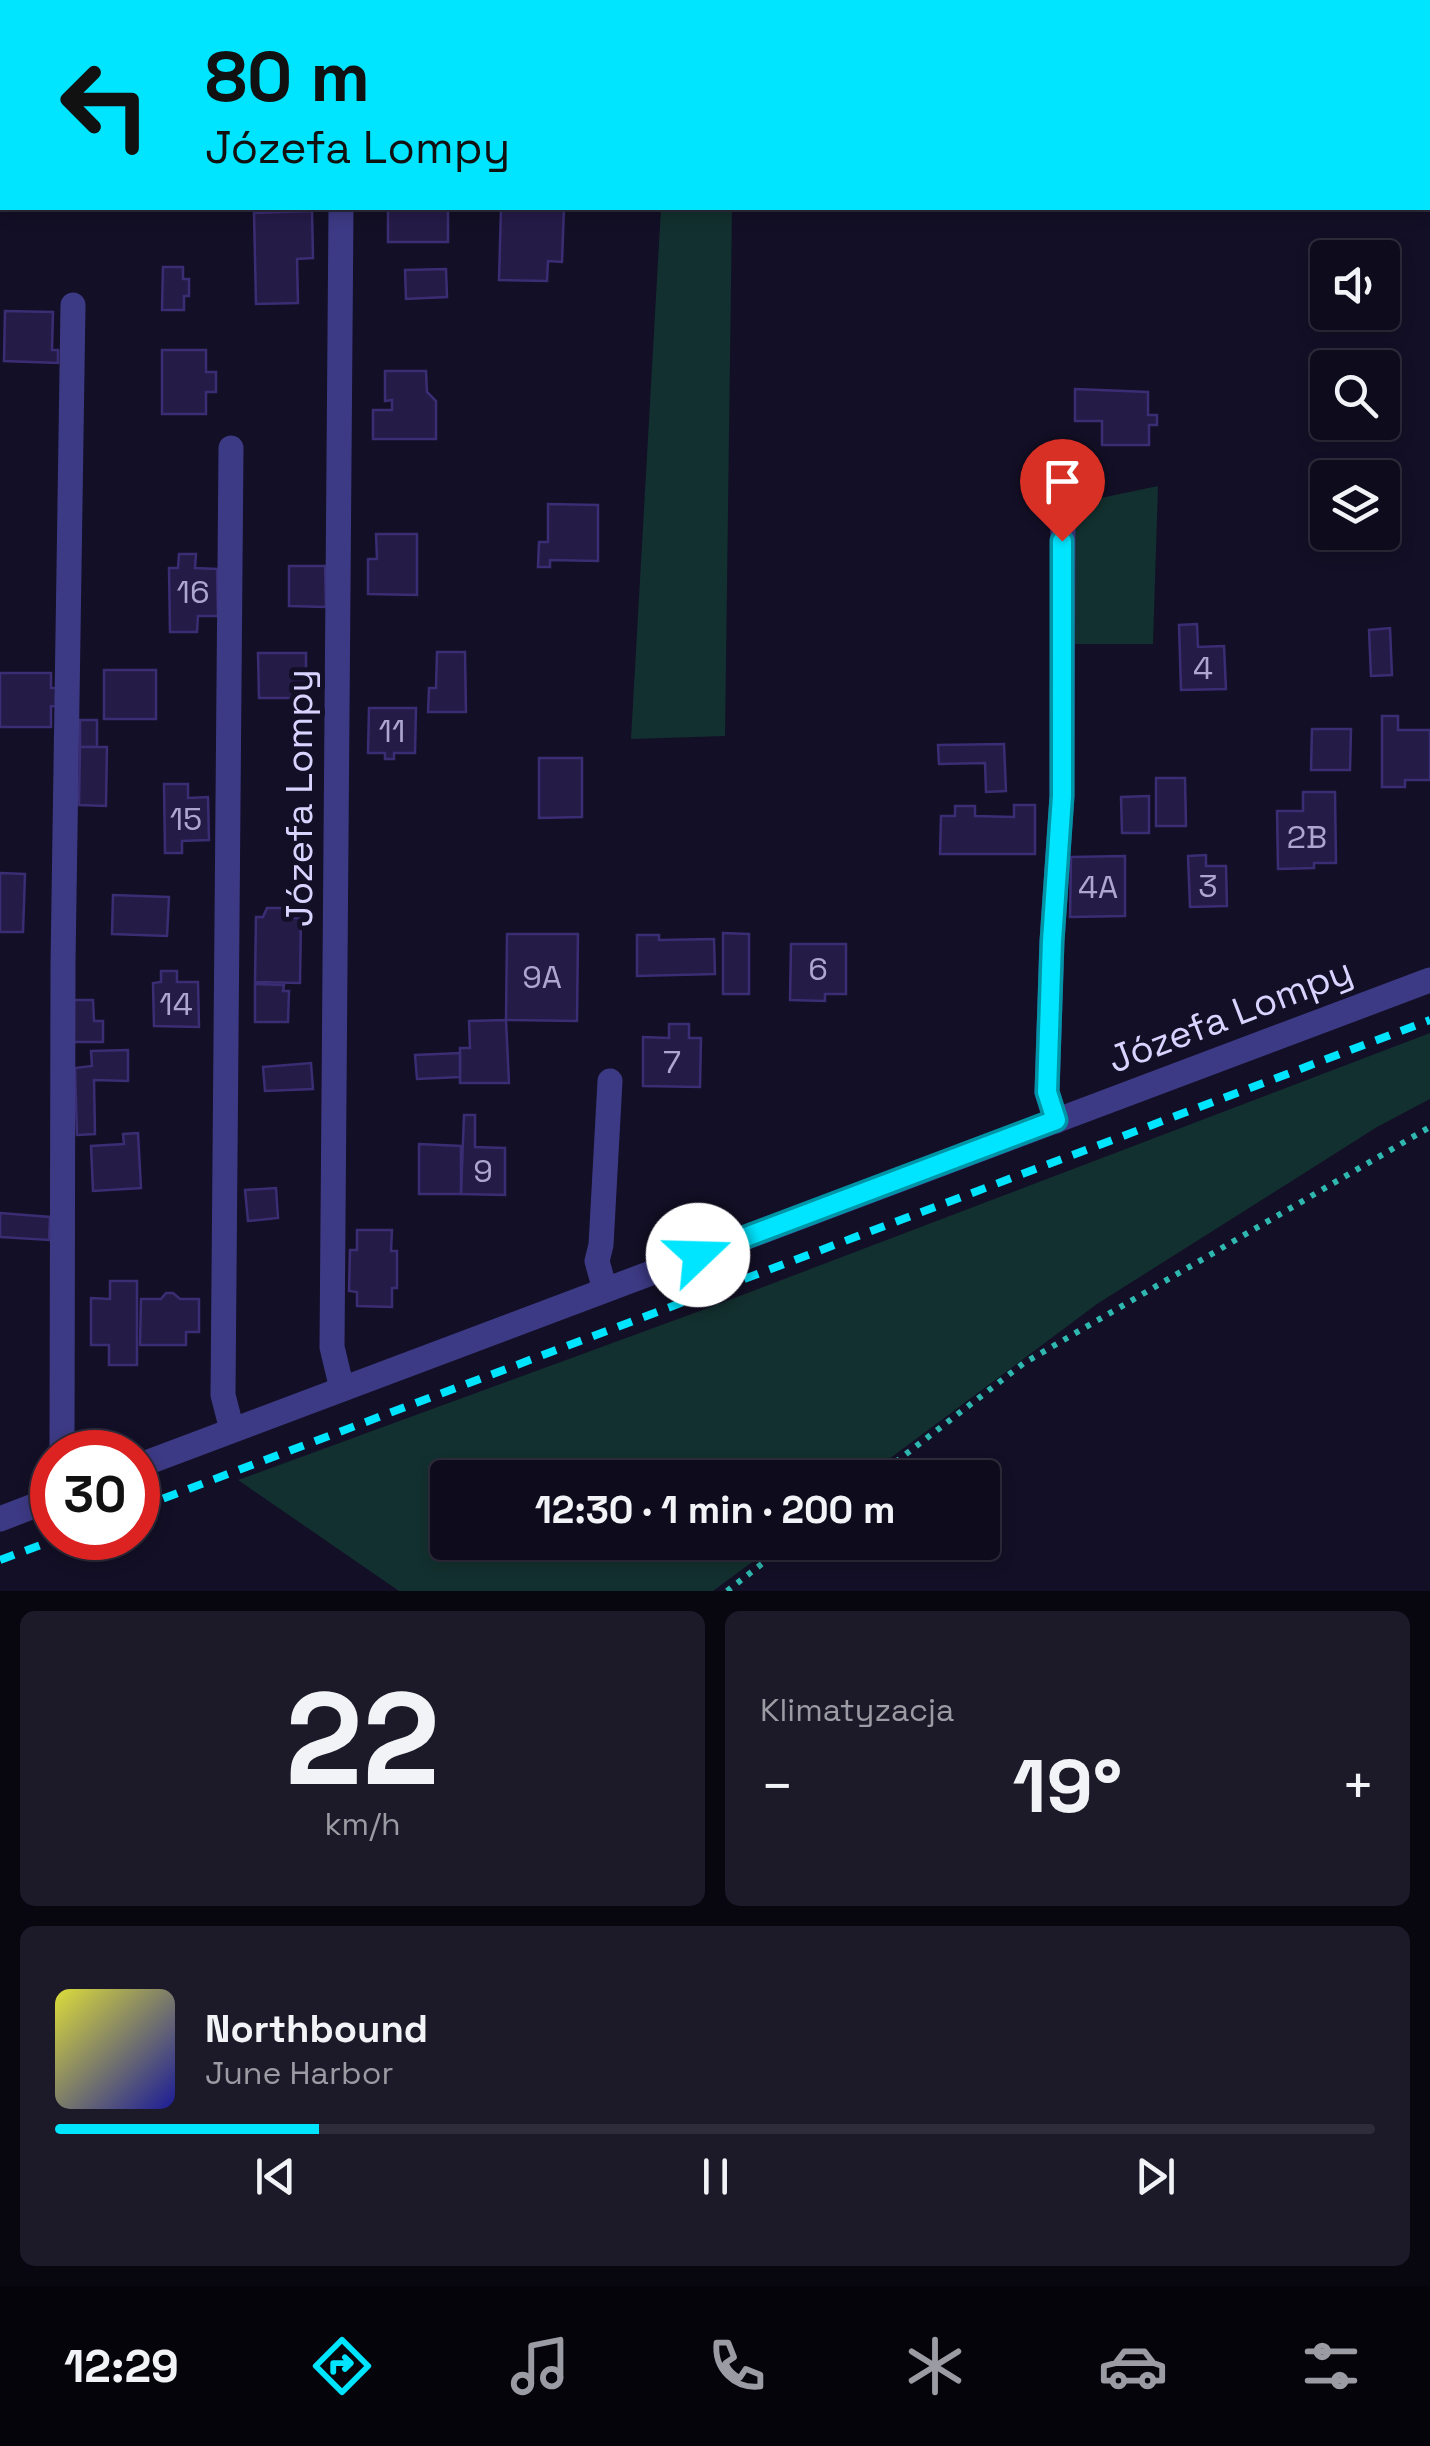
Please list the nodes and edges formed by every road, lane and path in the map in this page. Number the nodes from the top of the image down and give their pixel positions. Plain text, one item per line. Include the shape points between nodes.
1 (341, 210) edge
2 (73, 305) dead end
3 (231, 448) dead end
4 (1062, 505) dead end
5 (1430, 980) edge
6 (610, 1081) dead end
7 (1056, 1120) junction
8 (1430, 1127) edge
9 (604, 1290) junction
10 (342, 1388) junction
11 (62, 1430) edge
12 (232, 1430) junction
13 (160, 1458) edge
14 (898, 1460) edge
15 (30, 1507) edge
16 (0, 1518) edge
17 (766, 1560) edge
18 (726, 1591) edge

1 - 10 street, Józefa Lompy via 332,1347
2 - 11 street
3 - 12 street, Józefa Lompy via 223,1396
4 - 7 street, Józefa Lompy via 1062,796 1047,1092
5 - 7 street, Józefa Lompy
6 - 9 street via 598,1261
7 - 9 street, Józefa Lompy
8 - 14 path via 1024,1363
9 - 10 street, Józefa Lompy
10 - 12 street, Józefa Lompy
12 - 13 street, Józefa Lompy
15 - 16 street
17 - 18 path

